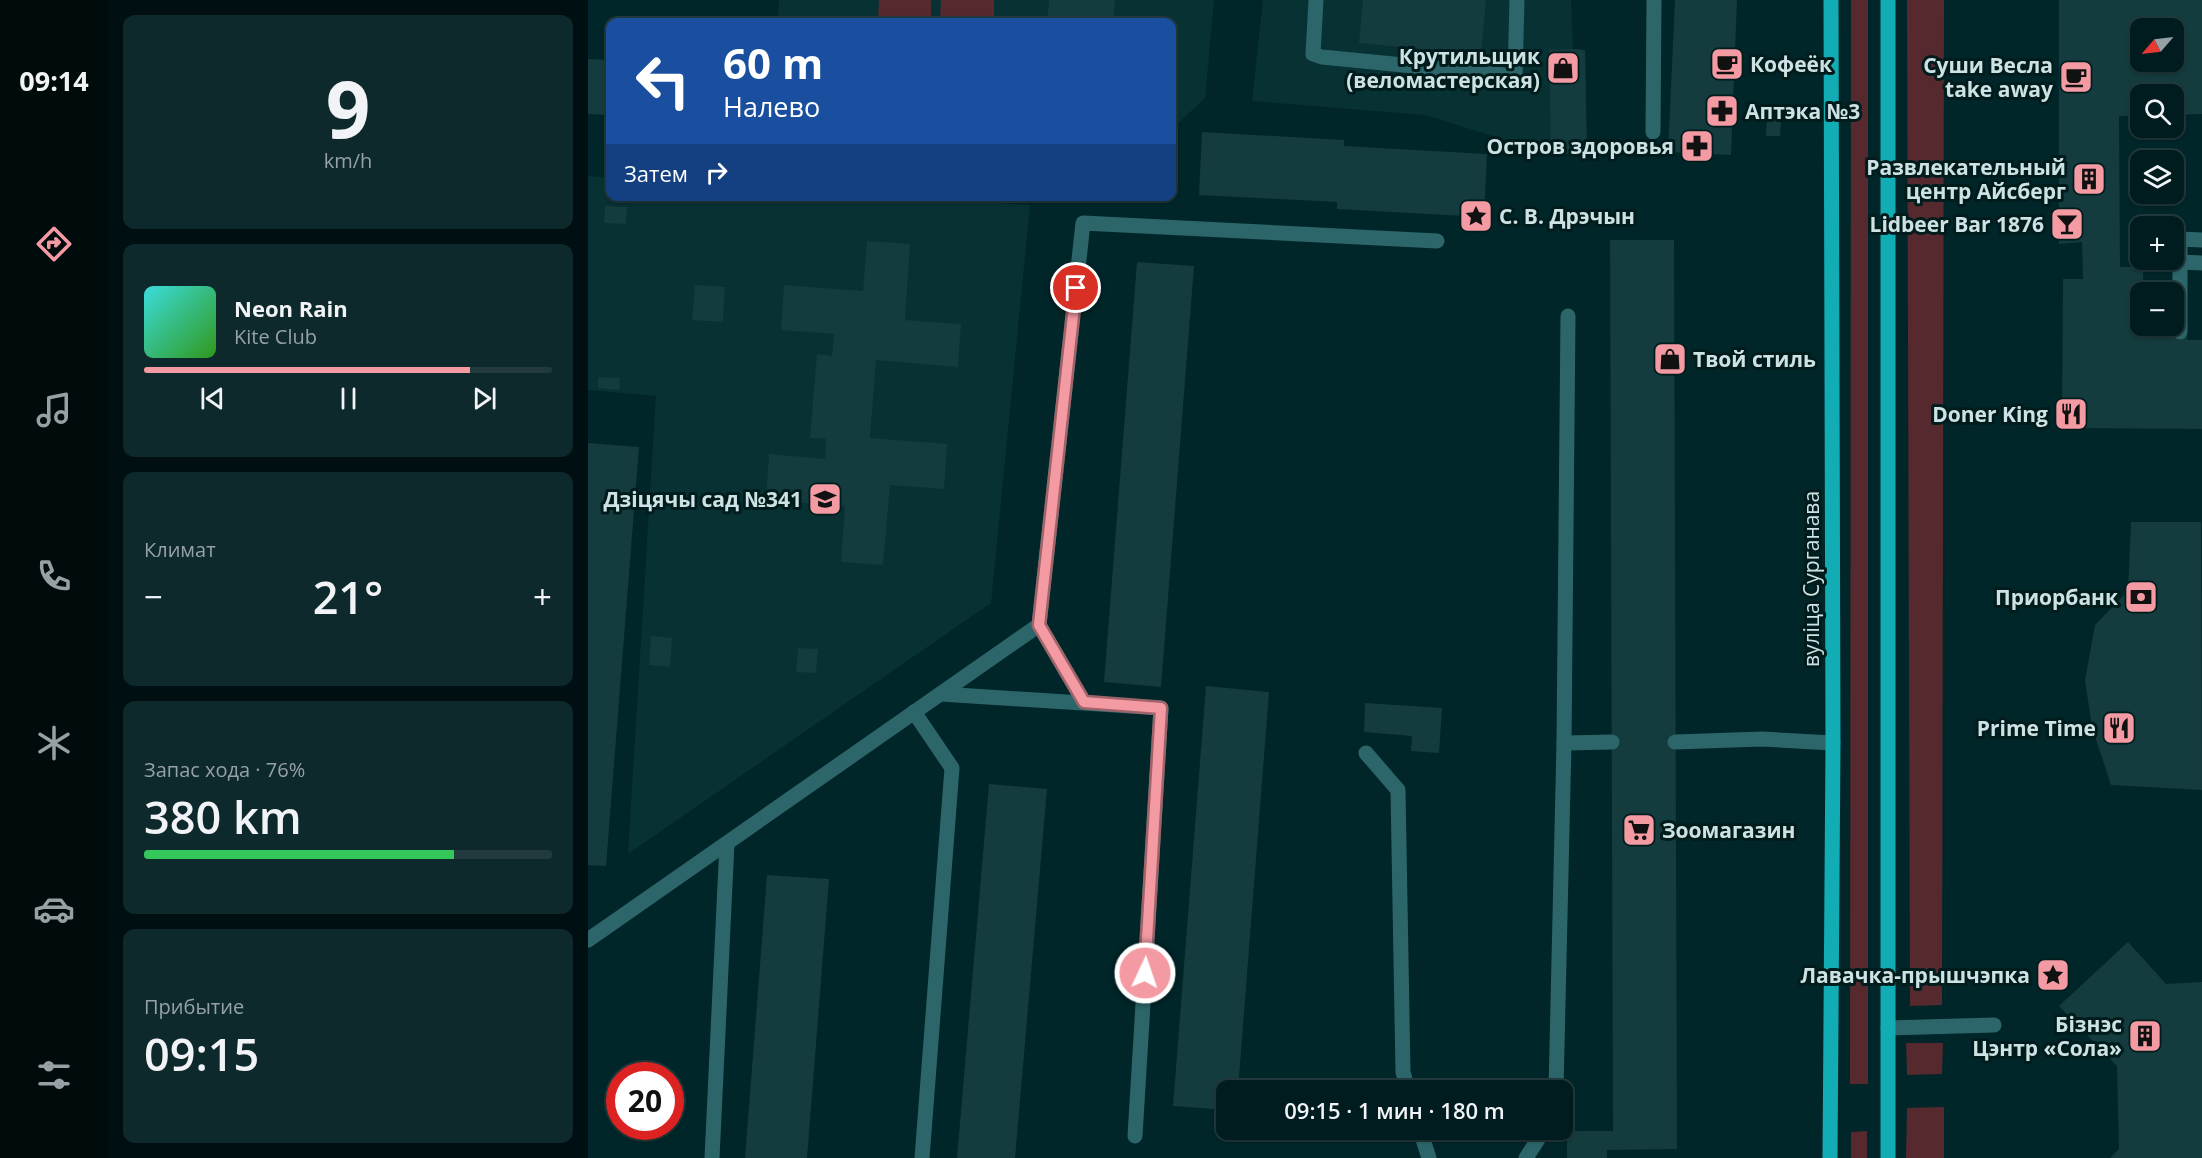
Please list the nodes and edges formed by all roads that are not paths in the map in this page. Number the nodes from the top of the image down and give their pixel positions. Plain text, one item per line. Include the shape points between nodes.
1 (1316, 0) edge
2 (1517, 0) edge
3 (1654, 0) edge
4 (1830, 0) edge
5 (1888, 0) edge
6 (1653, 132) dead end
7 (2184, 240) edge
8 (2202, 240) edge
9 (1437, 241) dead end
10 (2184, 262) edge
11 (2202, 263) edge
12 (1568, 316) dead end
13 (1039, 625) junction
14 (941, 694) junction
15 (1084, 702) junction
16 (914, 712) junction
17 (1612, 742) dead end
18 (1675, 742) dead end
19 (1833, 742) junction
20 (1564, 743) junction
21 (1366, 753) dead end
22 (727, 843) junction
23 (588, 940) edge
24 (1994, 1025) dead end
25 (1888, 1028) junction
26 (1405, 1080) edge
27 (1556, 1080) edge
28 (1135, 1136) dead end
29 (1423, 1140) edge
30 (1538, 1140) edge
31 (712, 1158) edge
32 (922, 1158) edge
33 (1429, 1158) edge
34 (1526, 1158) edge
35 (1830, 1158) edge
36 (1888, 1158) edge

1 - 2 lane via 1313,54 1515,76
3 - 6 lane
4 - 19 main road, вуліца Сурганава
5 - 25 main road
7 - 8 lane
9 - 13 lane via 1083,223
10 - 11 lane
12 - 20 lane
13 - 14 lane
13 - 15 lane
14 - 15 lane
14 - 16 lane
15 - 28 lane via 1161,708
16 - 22 lane
16 - 32 lane via 952,768
17 - 20 lane
18 - 19 lane
19 - 35 main road, вуліца Сурганава
20 - 27 lane
21 - 26 lane via 1398,790
22 - 23 lane
22 - 31 lane
24 - 25 lane
25 - 36 main road
29 - 33 lane
30 - 34 lane

